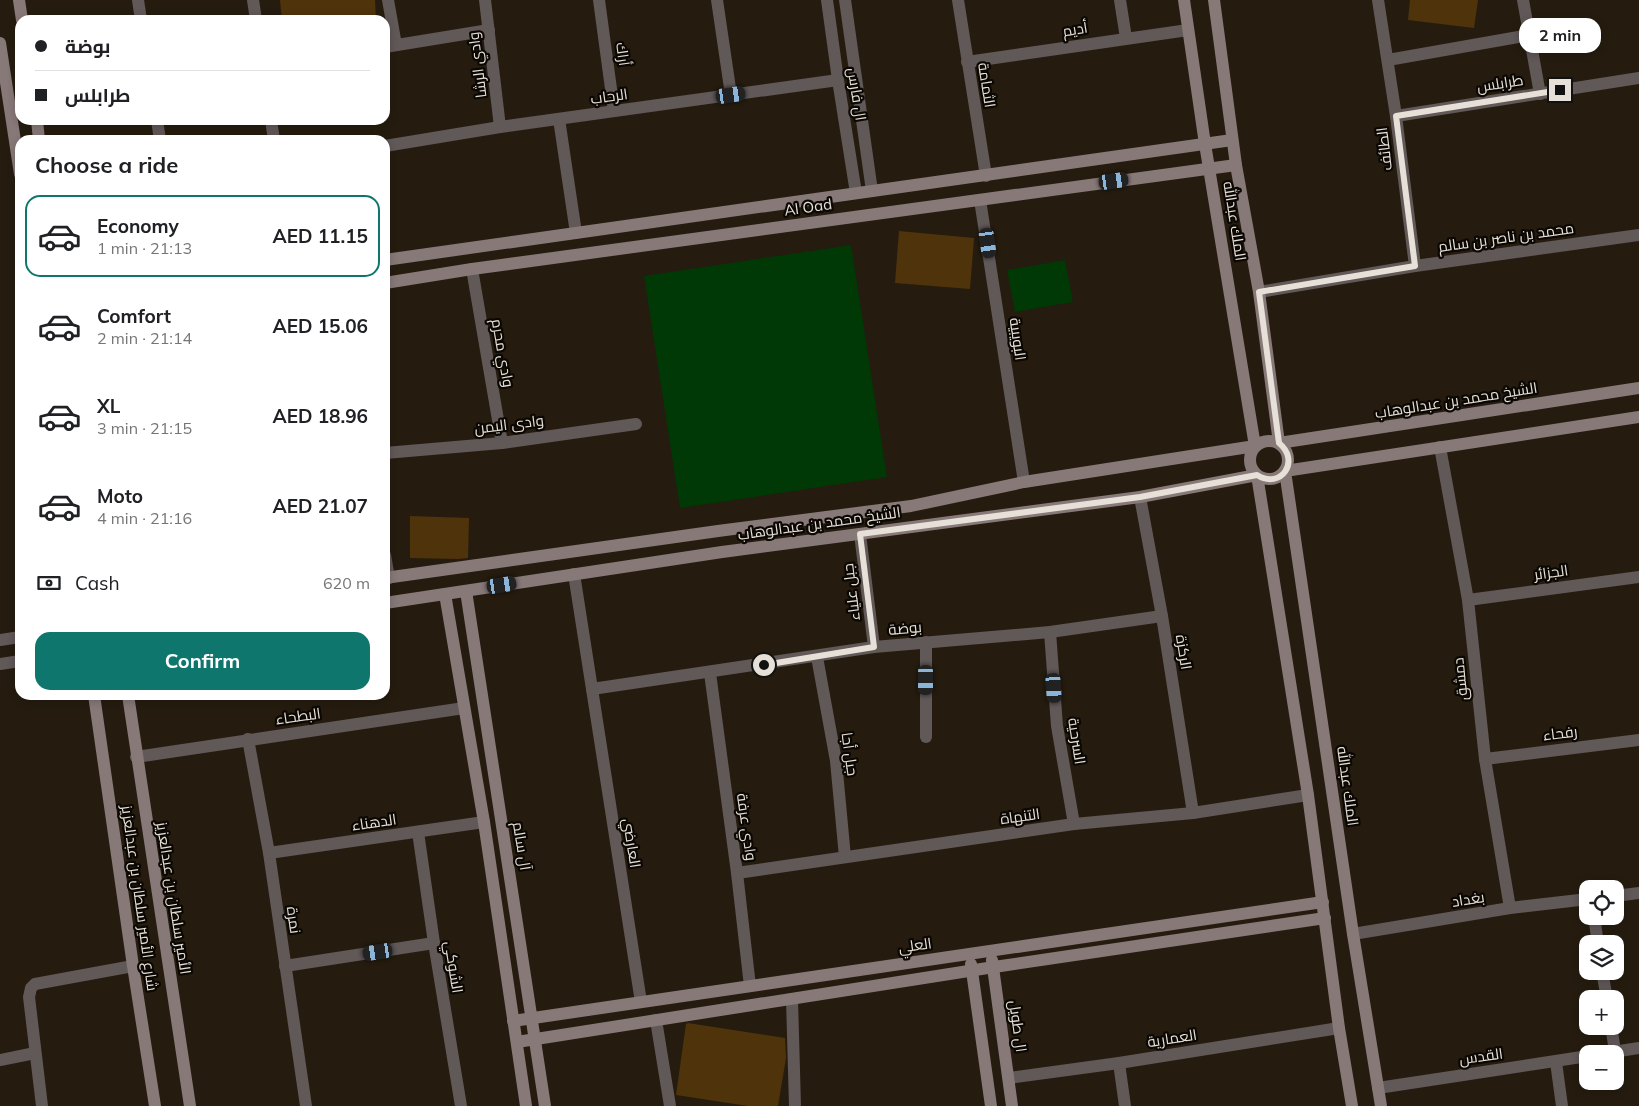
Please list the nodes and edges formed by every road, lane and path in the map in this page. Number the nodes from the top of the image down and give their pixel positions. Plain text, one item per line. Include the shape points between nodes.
1 (19, 0) edge
2 (138, 0) edge
3 (253, 0) edge
4 (388, 0) edge
5 (485, 0) edge
6 (599, 0) edge
7 (717, 0) edge
8 (827, 0) edge
9 (844, 0) edge
10 (958, 0) edge
11 (1120, 0) edge
12 (1184, 0) edge
13 (1214, 0) edge
14 (1378, 0) edge
15 (1523, 0) edge
16 (21, 15) edge
17 (140, 15) edge
18 (255, 15) edge
19 (389, 15) edge
20 (489, 30) junction
21 (1188, 30) junction
22 (390, 31) edge
23 (1529, 35) junction
24 (1126, 38) junction
25 (0, 44) edge
26 (391, 46) edge
27 (1388, 60) junction
28 (967, 62) junction
29 (1639, 78) edge
30 (838, 80) junction
31 (1540, 94) junction
32 (731, 95) junction
33 (614, 111) junction
34 (1396, 116) junction
35 (559, 119) junction
36 (500, 127) junction
37 (1232, 140) junction
38 (15, 142) edge
39 (1205, 144) junction
40 (390, 145) edge
41 (1236, 165) junction
42 (1210, 168) junction
43 (986, 176) junction
44 (872, 191) junction
45 (856, 193) junction
46 (980, 200) junction
47 (576, 233) junction
48 (1639, 234) edge
49 (390, 259) edge
50 (1415, 266) junction
51 (472, 269) junction
52 (390, 282) edge
53 (1259, 292) junction
54 (1639, 388) edge
55 (1639, 417) edge
56 (636, 424) dead end
57 (502, 442) junction
58 (1279, 443) junction
59 (1255, 446) junction
60 (1440, 447) junction
61 (390, 453) edge
62 (1285, 471) junction
63 (1257, 475) junction
64 (1024, 482) junction
65 (1140, 497) junction
66 (860, 534) junction
67 (678, 536) junction
68 (682, 558) junction
69 (574, 574) junction
70 (1639, 577) edge
71 (390, 578) edge
72 (466, 591) junction
73 (445, 594) junction
74 (1468, 600) junction
75 (390, 602) edge
76 (1162, 616) junction
77 (1050, 632) junction
78 (15, 638) edge
79 (0, 640) edge
80 (926, 642) junction
81 (874, 647) junction
82 (817, 657) junction
83 (15, 662) edge
84 (0, 664) edge
85 (710, 673) junction
86 (592, 689) junction
87 (95, 700) edge
88 (129, 700) edge
89 (464, 708) junction
90 (926, 737) dead end
91 (248, 739) junction
92 (1639, 740) edge
93 (136, 757) junction
94 (1485, 759) junction
95 (1308, 795) junction
96 (1193, 812) junction
97 (484, 822) junction
98 (1074, 824) junction
99 (418, 832) junction
100 (268, 853) junction
101 (845, 857) junction
102 (737, 873) junction
103 (1639, 893) edge
104 (1624, 895) edge
105 (1579, 900) edge
106 (1323, 902) junction
107 (1510, 908) junction
108 (1325, 918) junction
109 (1354, 934) junction
110 (434, 943) junction
111 (991, 950) junction
112 (969, 954) junction
113 (133, 966) junction
114 (284, 966) junction
115 (994, 967) junction
116 (973, 971) junction
117 (750, 986) junction
118 (792, 999) junction
119 (640, 1002) junction
120 (532, 1018) junction
121 (656, 1020) junction
122 (513, 1021) junction
123 (1340, 1028) junction
124 (535, 1040) junction
125 (517, 1042) junction
126 (1639, 1048) edge
127 (1624, 1050) edge
128 (35, 1053) junction
129 (1579, 1058) edge
130 (0, 1060) edge
131 (1556, 1062) junction
132 (1118, 1063) junction
133 (1009, 1078) junction
134 (1378, 1088) junction
135 (42, 1106) edge
136 (155, 1106) edge
137 (190, 1106) edge
138 (306, 1106) edge
139 (461, 1106) edge
140 (526, 1106) edge
141 (545, 1106) edge
142 (670, 1106) edge
143 (795, 1106) edge
144 (991, 1106) edge
145 (1012, 1106) edge
146 (1126, 1106) edge
147 (1352, 1106) edge
148 (1381, 1106) edge
149 (1562, 1106) edge

1 - 16 street
2 - 17 street
3 - 18 street
4 - 19 street
5 - 20 street, وادي الرشا
6 - 33 street, أراك
7 - 32 street
8 - 30 street, ال فارس
9 - 44 street, ال فارس
10 - 28 street, الثمامة
11 - 24 street
12 - 21 street, الملك عبدالله
13 - 37 street, الملك عبدالله
14 - 27 street, الطائف
15 - 23 street
20 - 26 street
20 - 36 street, وادي الرشا
21 - 24 street, أديم
21 - 39 street, الملك عبدالله
22 - 26 street
23 - 27 street
23 - 31 street
24 - 28 street, أديم
25 - 38 street
27 - 34 street, الطائف
28 - 43 street, الثمامة
29 - 31 street, طرابلس
30 - 32 street, الرحاب
30 - 45 street, ال فارس
31 - 34 street, طرابلس
32 - 33 street, الرحاب
33 - 35 street, الرحاب
34 - 50 street, الطائف
35 - 36 street, الرحاب
35 - 47 street
36 - 40 street, الرحاب
37 - 39 street, Al Oad
37 - 41 street, الملك عبدالله
39 - 42 street, الملك عبدالله
39 - 43 street, Al Oad
41 - 42 street, Al Oad
41 - 53 street, الملك عبدالله
42 - 46 street, Al Oad
42 - 59 street, الملك عبدالله
43 - 44 street, Al Oad
44 - 45 street, Al Oad
45 - 47 street, Al Oad
46 - 51 street, Al Oad
46 - 64 street, البويبية
47 - 49 street, Al Oad
48 - 50 street, محمد بن ناصر بن سالم
50 - 53 street, محمد بن ناصر بن سالم
51 - 52 street, Al Oad
51 - 57 street, وادي محرم
53 - 58 street, الملك عبدالله
54 - 58 street, الشيخ محمد بن عبدالوهاب
55 - 60 street
56 - 57 street, وادى اليمن
57 - 61 street, وادى اليمن
58 - 59 street via 1266,441
58 - 62 street via 1289,459
59 - 63 street via 1250,464
59 - 64 street, الشيخ محمد بن عبدالوهاب
60 - 62 street
60 - 74 street, دمشق
62 - 63 street via 1269,480
62 - 109 street, الملك عبدالله
63 - 65 street, الشيخ محمد بن عبدالوهاب
63 - 95 street
64 - 67 street, الشيخ محمد بن عبدالوهاب via 910,506
65 - 66 street, الشيخ محمد بن عبدالوهاب
65 - 76 street, الركزة
66 - 68 street, الشيخ محمد بن عبدالوهاب
66 - 81 street, جبل علياء
67 - 68 street
67 - 71 street, الشيخ محمد بن عبدالوهاب
68 - 69 street, الشيخ محمد بن عبدالوهاب
69 - 72 street, الشيخ محمد بن عبدالوهاب
69 - 86 street, العارضي
70 - 74 street, الجزائر
72 - 73 street, الشيخ محمد بن عبدالوهاب
72 - 120 street, آل سالم
73 - 75 street, الشيخ محمد بن عبدالوهاب
73 - 89 street
74 - 94 street, دمشق
76 - 77 street, بوضة
76 - 96 street, الركزة
77 - 80 street, بوضة
77 - 98 street, السرحية via 1057,726
78 - 79 street
80 - 81 street, بوضة
80 - 90 street
81 - 82 street, بوضة
82 - 85 street, بوضة
82 - 101 street, جبل أجا via 836,762
83 - 84 street
85 - 86 street, بوضة
85 - 102 street, وادي عرفة
86 - 119 street, العارضي
87 - 113 street, شارع الأمير سلطان بن عبدالعزيز
88 - 93 street, الأمير سلطان بن عبدالعزيز
89 - 91 street, البطحاء
89 - 97 street
91 - 93 street, البطحاء
91 - 100 street, نمرة
92 - 94 street, رفحاء
93 - 137 street, الأمير سلطان بن عبدالعزيز
94 - 107 street, دمشق
95 - 96 street, التنهاة
95 - 106 street
96 - 98 street, التنهاة
97 - 99 street, الدهناء
97 - 122 street
98 - 101 street, التنهاة
99 - 100 street, الدهناء
99 - 110 street, الشوكي
100 - 114 street, نمرة
101 - 102 street, التنهاة
102 - 117 street, وادي عرفة
103 - 104 street
105 - 107 street, بغداد
106 - 108 street
106 - 111 street, العلي
107 - 109 street, بغداد
108 - 115 street
108 - 123 street
109 - 134 street, الملك عبدالله
110 - 114 street
110 - 139 street, الشوكي
111 - 112 street, العلي
111 - 115 street, ال طويل
112 - 116 street
112 - 117 street, العلي
113 - 128 street via 35,984 29,997
113 - 136 street, شارع الأمير سلطان بن عبدالعزيز
114 - 138 street, نمرة
115 - 116 street
115 - 133 street, ال طويل
116 - 118 street
116 - 144 street
117 - 119 street, العلي
118 - 121 street
118 - 143 street
119 - 120 street, العلي
120 - 122 street, العلي
120 - 124 street, آل سالم
121 - 124 street
121 - 142 street
122 - 125 street
123 - 132 street, العمارية
123 - 147 street
124 - 125 street
124 - 141 street, آل سالم
125 - 140 street
126 - 127 street
128 - 130 street
128 - 135 street
129 - 131 street, القدس
131 - 134 street, القدس
131 - 149 street
132 - 133 street, العمارية
132 - 146 street
133 - 145 street, ال طويل
134 - 148 street, الملك عبدالله

